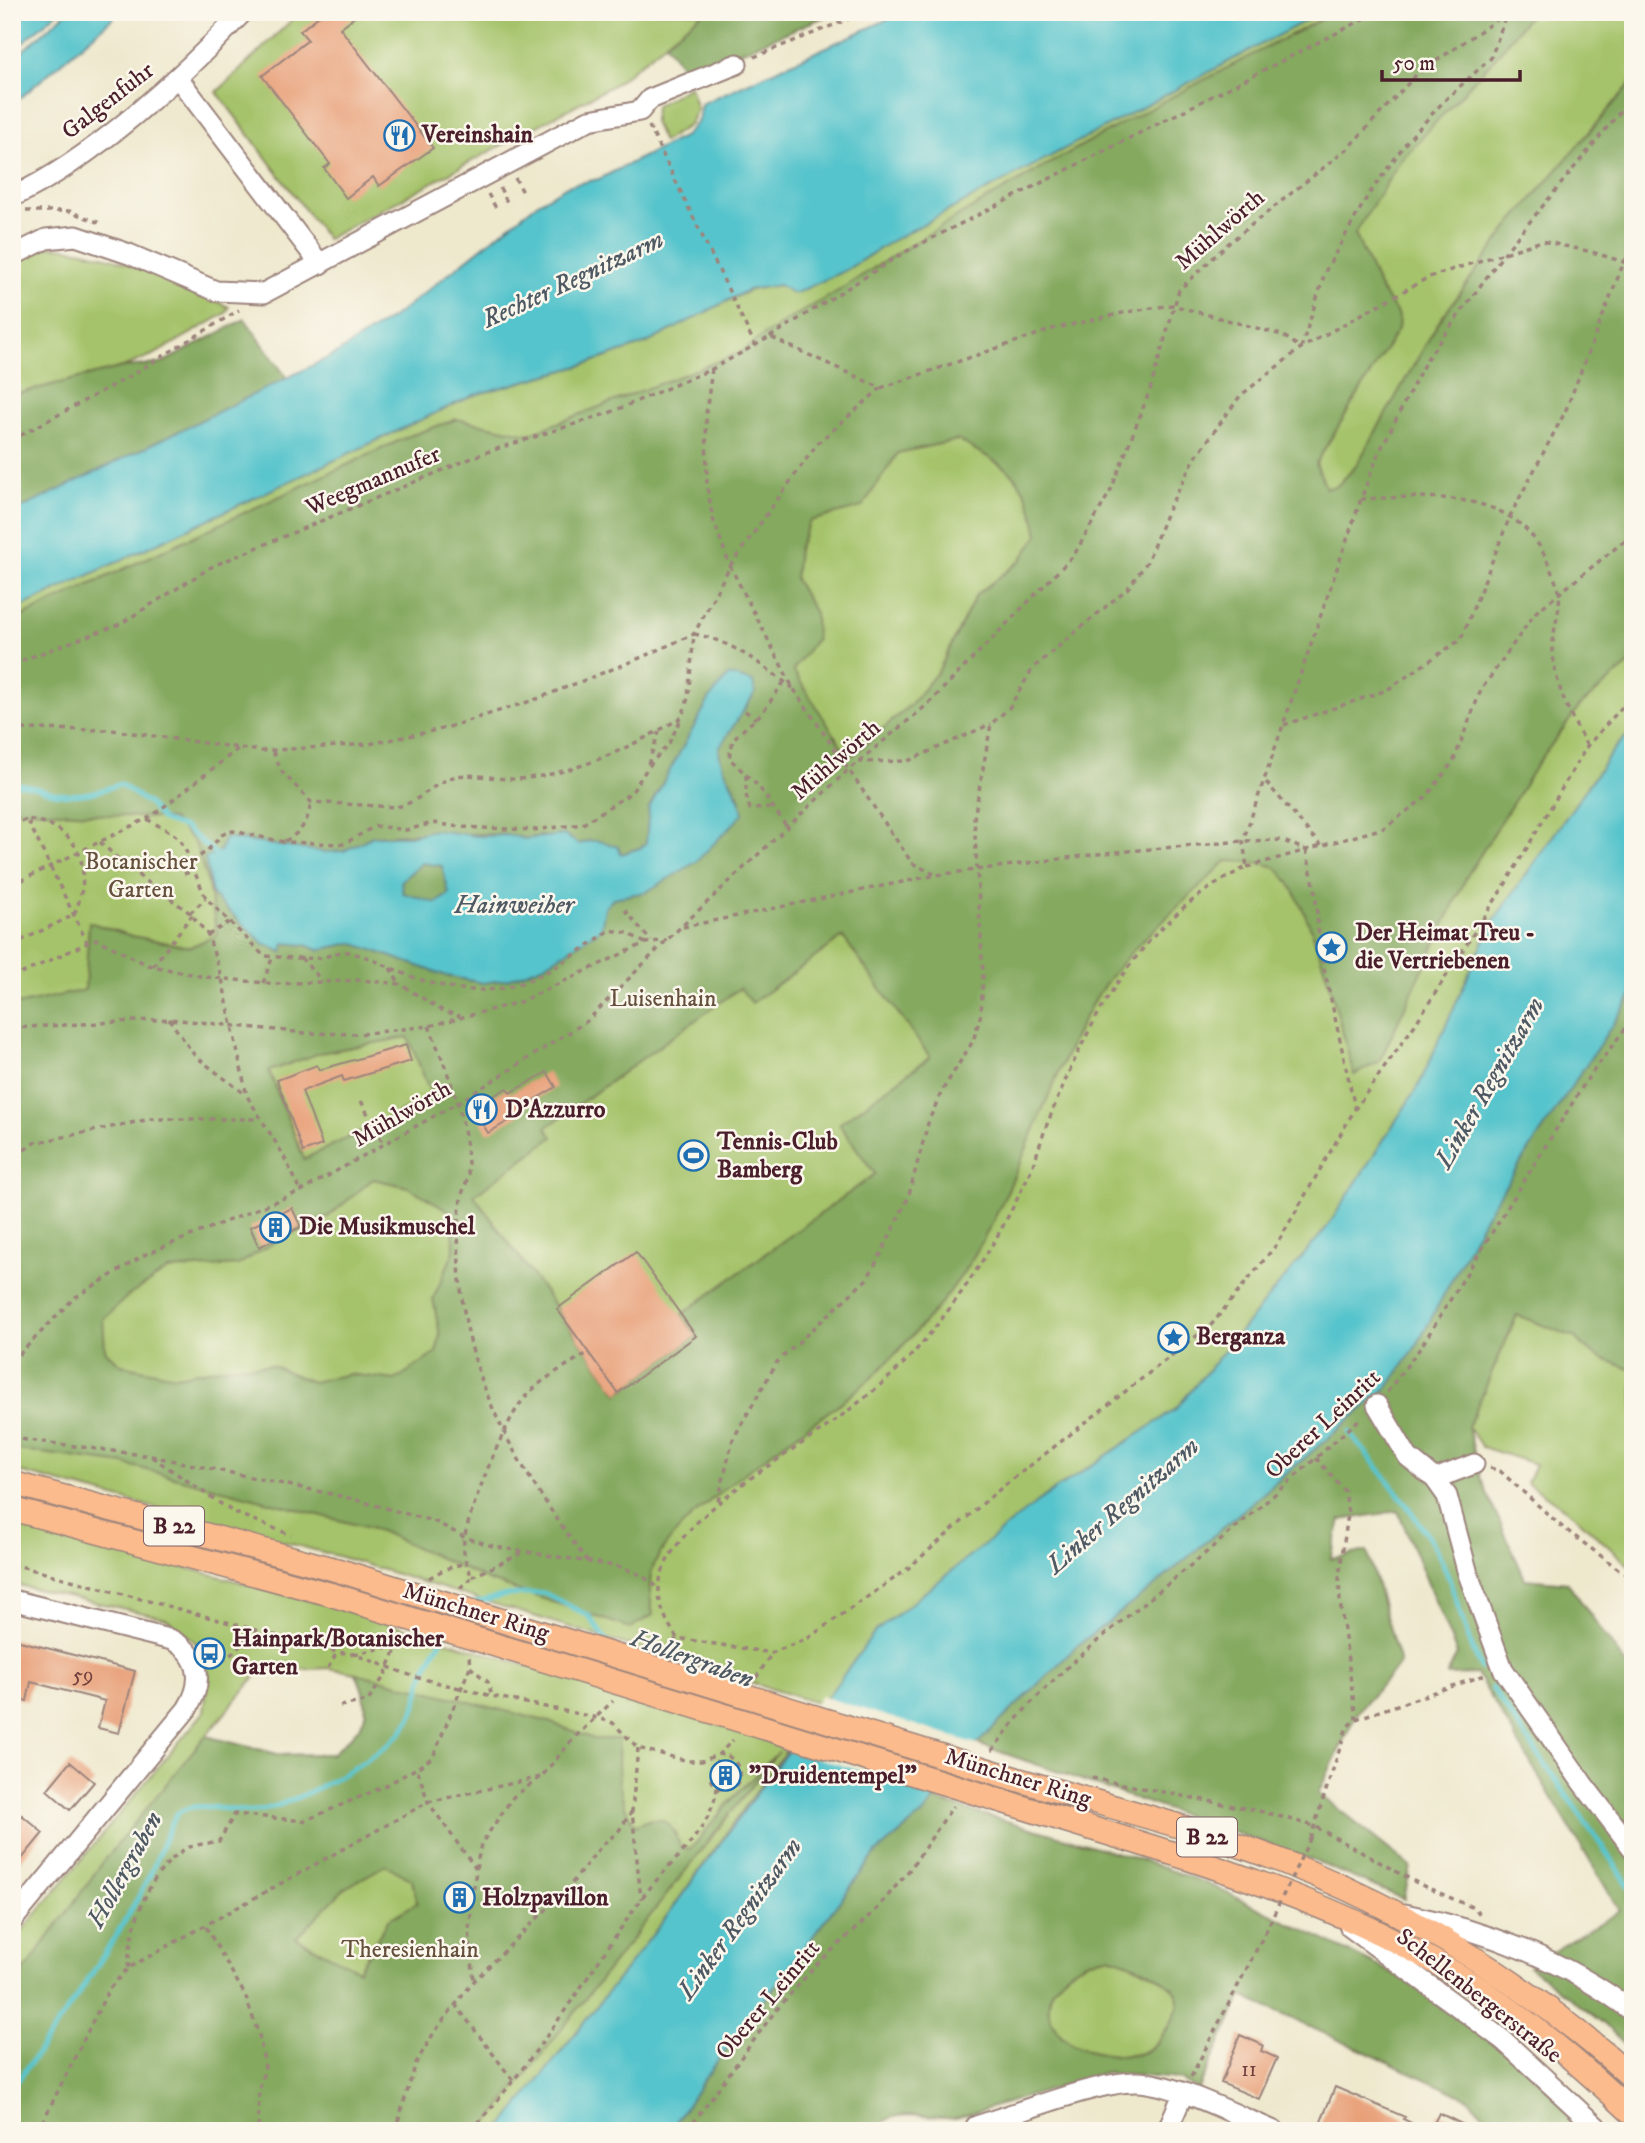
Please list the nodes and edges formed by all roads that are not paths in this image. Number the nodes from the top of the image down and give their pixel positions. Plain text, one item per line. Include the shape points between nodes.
1 (243, 12) edge
2 (737, 64) road end
3 (178, 78) junction
4 (12, 197) edge
5 (12, 256) edge
6 (320, 264) junction
7 (1377, 1405) road end
8 (1474, 1464) road end
9 (1435, 1479) junction
10 (12, 1483) edge
11 (12, 1508) edge
12 (12, 1600) edge
13 (1633, 1849) edge
14 (1321, 1906) junction
15 (1393, 1911) junction
16 (12, 1921) edge
17 (1633, 2012) edge
18 (1633, 2078) edge
19 (1183, 2094) junction
20 (1633, 2113) edge
21 (975, 2126) dead end
22 (1167, 2131) edge
23 (1274, 2131) edge
24 (1601, 2131) edge

1 - 3 street, Galgenfuhr
2 - 6 street via 650,99 640,111 589,120
3 - 4 street, Galgenfuhr via 64,167
3 - 6 street
5 - 6 street via 46,239 76,236 216,291 242,295 264,293
7 - 9 street via 1408,1457
8 - 9 street
9 - 13 street via 1447,1496 1468,1574 1503,1669
10 - 15 main road, Münchner Ring / B 22, bridge via 337,1570 1278,1860
11 - 14 main road, Münchner Ring / B 22, bridge via 333,1595 1192,1860
12 - 16 street via 172,1640 193,1656 197,1666 197,1694
14 - 20 main road, Münchner Ring / B 22 via 1467,1981 1560,2047
14 - 24 street, Schellenbergerstraße via 1503,2040
15 - 17 street, Schellenbergerstraße via 1453,1923 1505,1942 1598,1988
15 - 18 main road, Münchner Ring / B 22 via 1509,1978
19 - 21 street via 1136,2082
19 - 22 street
19 - 23 street

